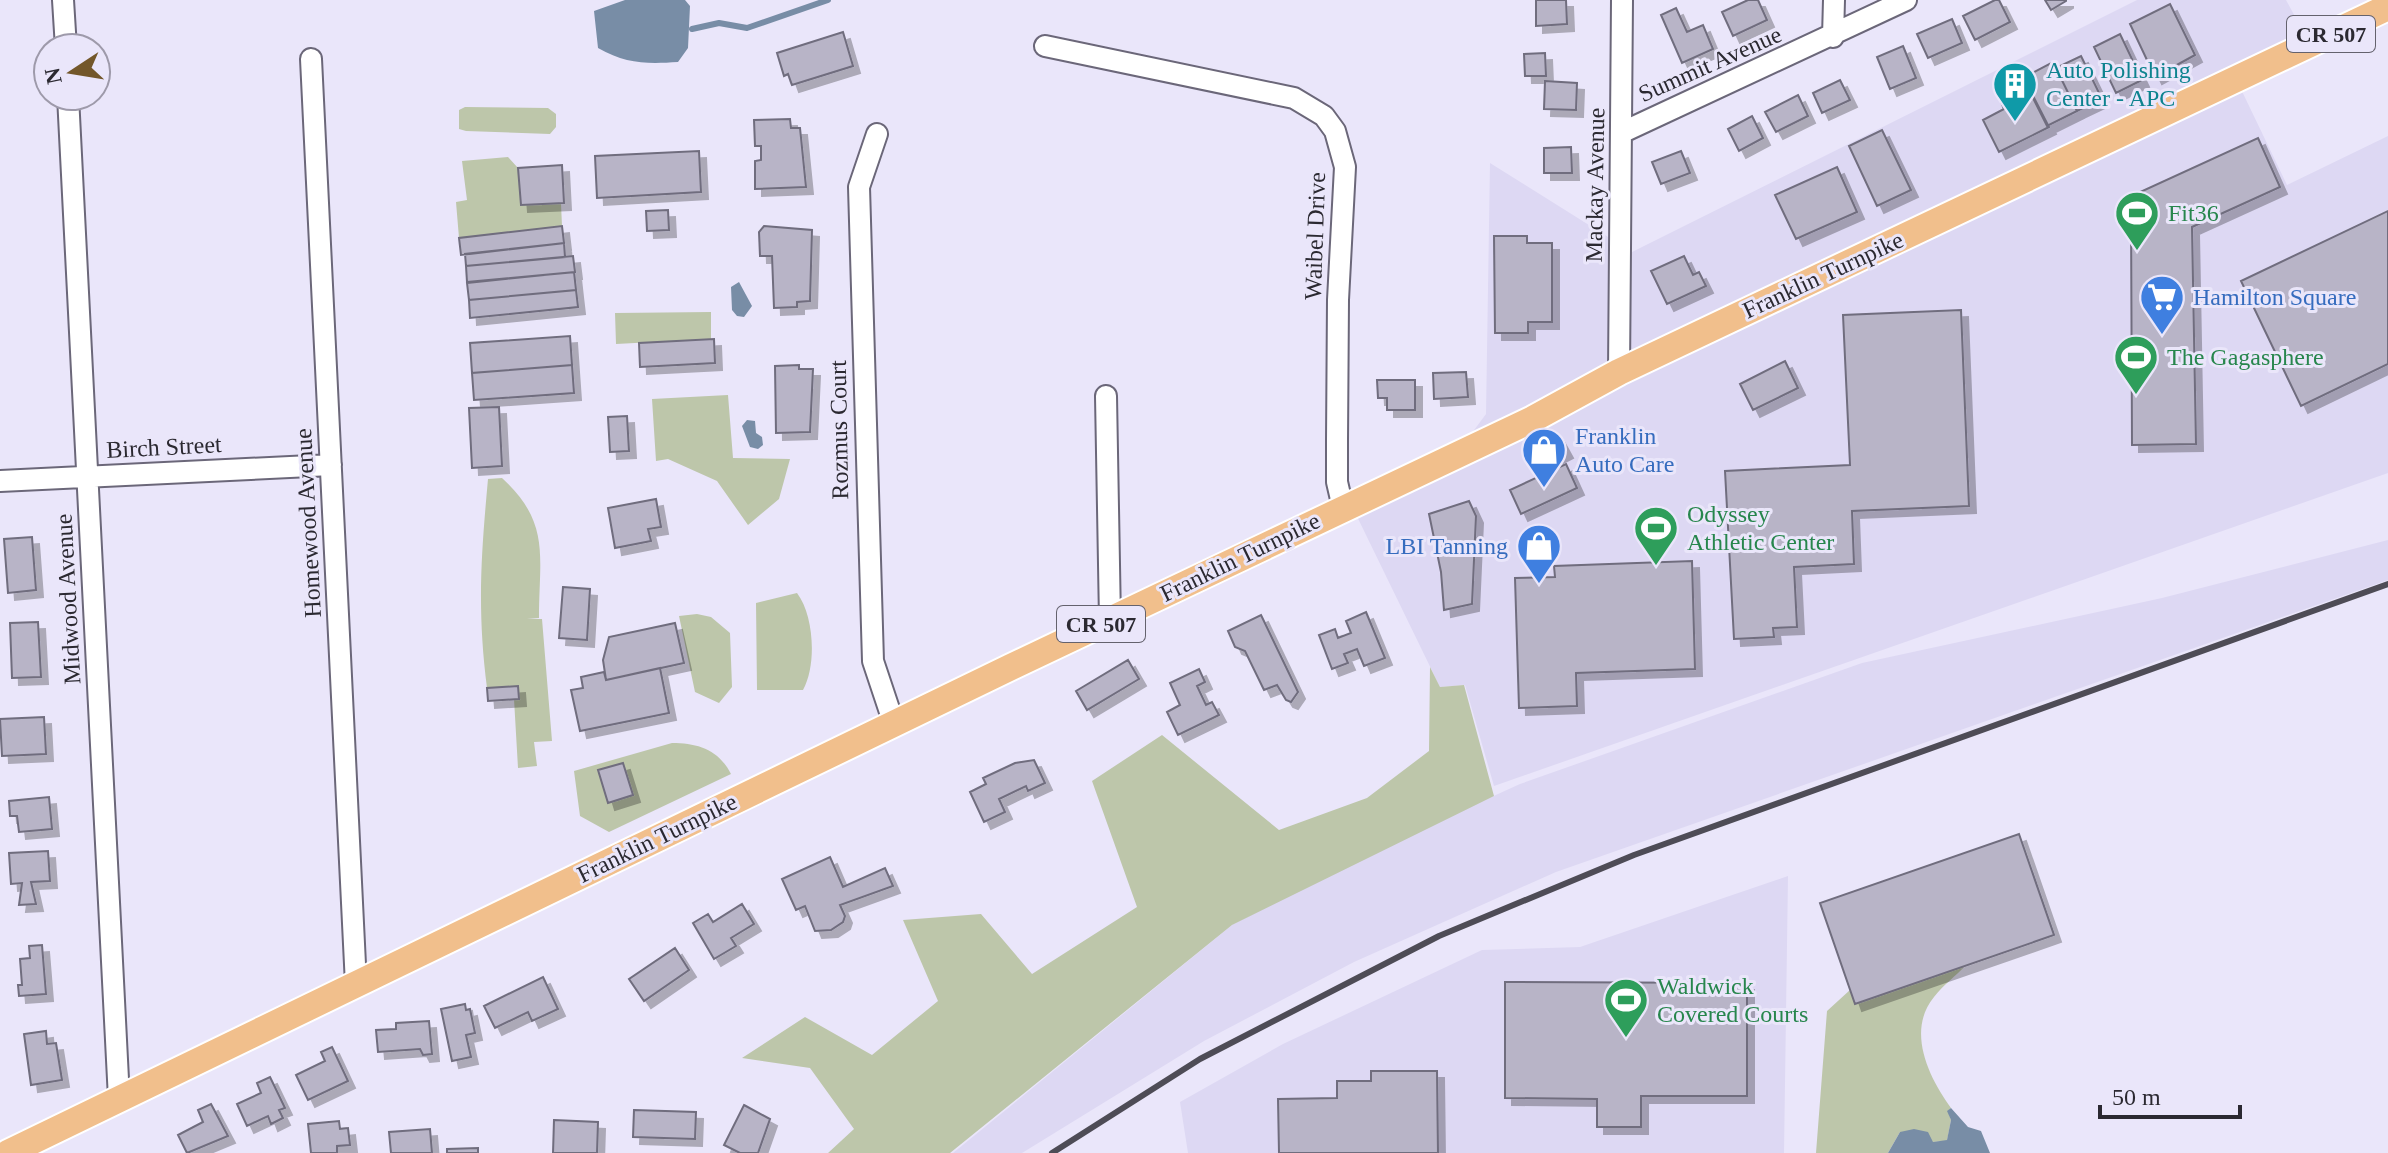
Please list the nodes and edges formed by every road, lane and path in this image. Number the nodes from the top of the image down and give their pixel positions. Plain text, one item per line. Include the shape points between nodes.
1 (63, 0) edge
2 (1622, 0) edge
3 (1834, 0) edge
4 (1906, 0) edge
5 (2388, 7) edge
6 (65, 32) edge
7 (1833, 37) junction
8 (1045, 46) dead end
9 (311, 59) dead end
10 (69, 112) edge
11 (1623, 132) junction
12 (877, 134) dead end
13 (1619, 372) junction
14 (1106, 396) dead end
15 (331, 465) junction
16 (87, 476) junction
17 (0, 481) edge
18 (1343, 508) junction
19 (1110, 620) junction
20 (894, 724) junction
21 (356, 985) junction
22 (119, 1099) junction
23 (22, 1150) edge

1 - 6 street
2 - 11 street, Mackay Avenue
3 - 7 street
4 - 7 street, Summit Avenue
5 - 13 main road, Franklin Turnpike / CR 507
7 - 11 street, Summit Avenue
8 - 18 street, Waibel Drive via 1294,98 1324,116 1335,131 1345,167 1337,440
9 - 15 street, Homewood Avenue
10 - 16 street, Midwood Avenue
11 - 13 street, Mackay Avenue
12 - 20 street, Rozmus Court via 859,187 869,586 873,661
13 - 18 main road, Franklin Turnpike / CR 507 via 1533,419
14 - 19 street
15 - 16 street, Birch Street
15 - 21 street, Homewood Avenue
16 - 17 street, Birch Street
16 - 22 street, Midwood Avenue
18 - 19 main road, Franklin Turnpike / CR 507
19 - 20 main road, Franklin Turnpike / CR 507
20 - 21 main road, Franklin Turnpike / CR 507
21 - 22 main road, Franklin Turnpike / CR 507
22 - 23 main road, Franklin Turnpike / CR 507

